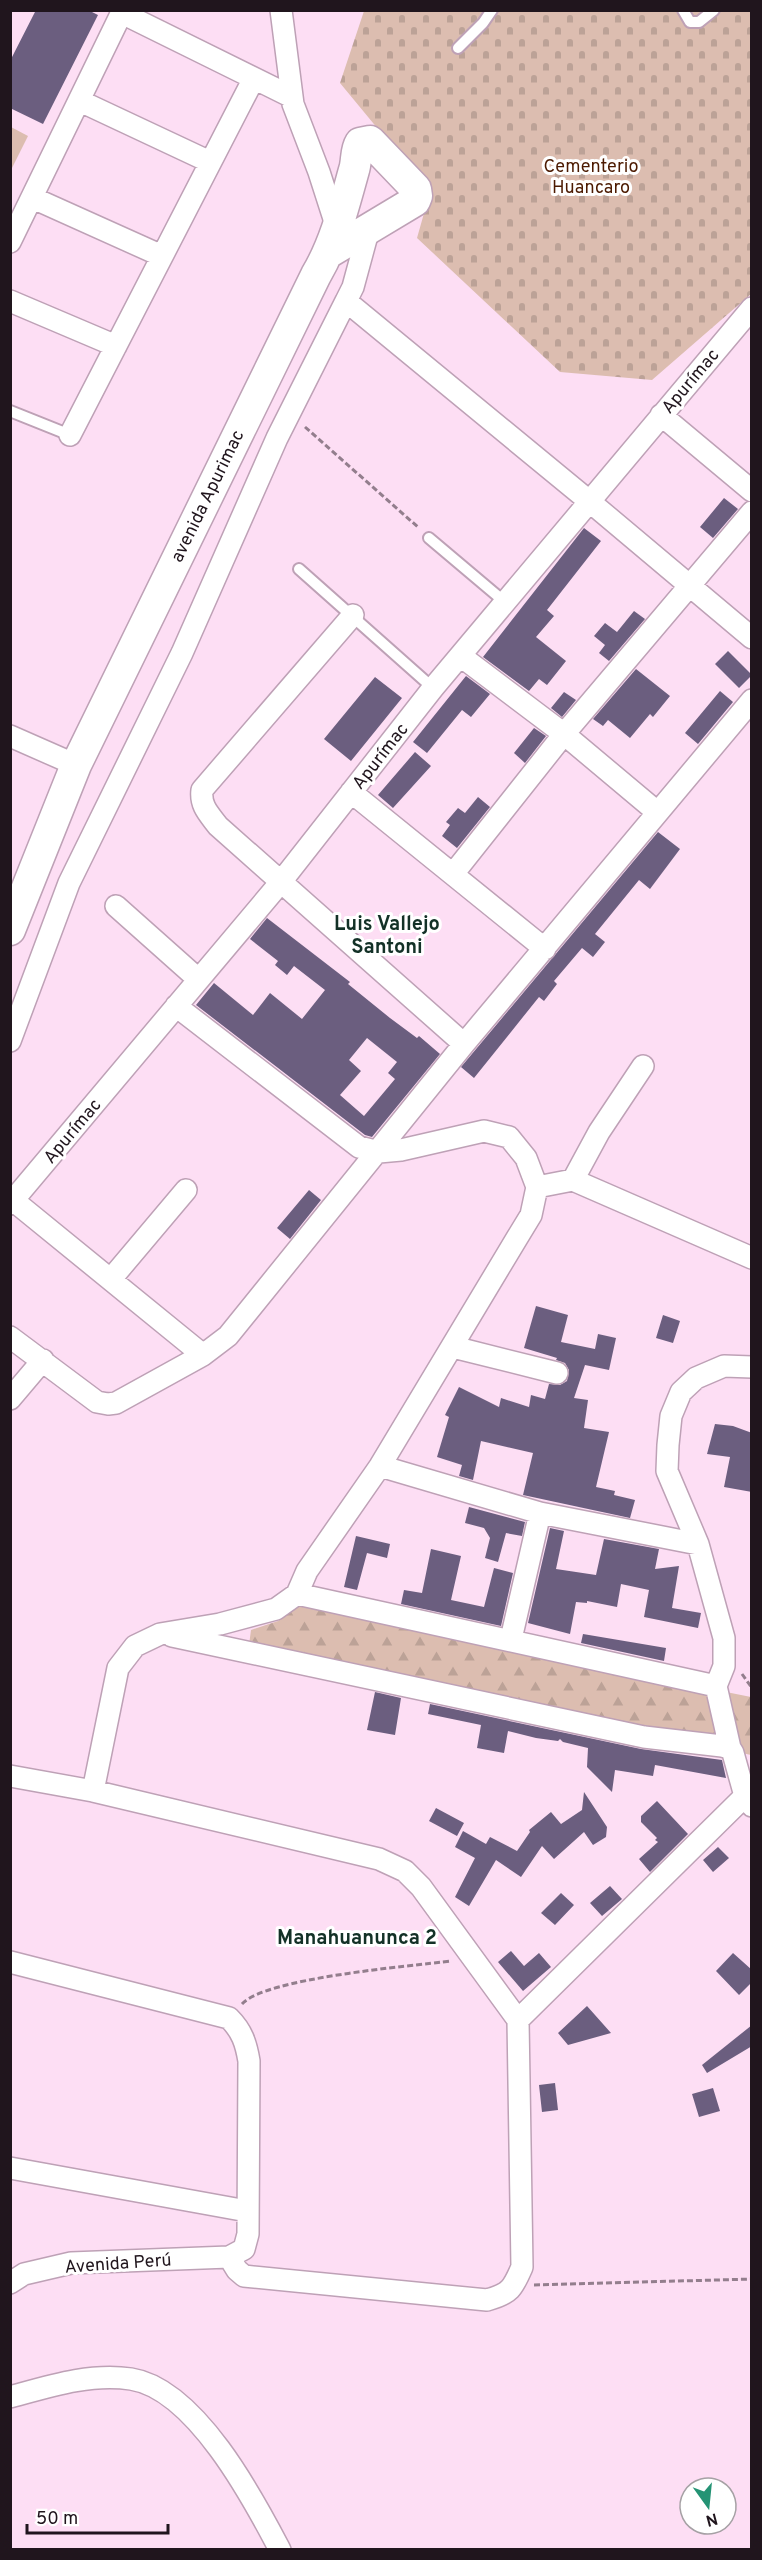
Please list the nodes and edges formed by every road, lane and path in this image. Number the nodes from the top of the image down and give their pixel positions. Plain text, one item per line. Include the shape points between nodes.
1 (281, 10) edge
2 (492, 10) edge
3 (683, 10) edge
4 (714, 10) edge
5 (122, 12) edge
6 (458, 48) dead end
7 (253, 80) junction
8 (292, 97) junction
9 (80, 101) junction
10 (210, 162) junction
11 (33, 198) junction
12 (369, 228) junction
13 (333, 240) junction
14 (10, 242) edge
15 (162, 256) junction
16 (10, 301) edge
17 (346, 301) junction
18 (752, 308) edge
19 (116, 346) junction
20 (10, 411) edge
21 (290, 415) junction
22 (662, 415) junction
23 (70, 435) joint
24 (752, 491) edge
25 (589, 501) junction
26 (752, 512) edge
27 (429, 537) joint
28 (299, 569) dead end
29 (688, 586) junction
30 (506, 603) junction
31 (353, 615) junction
32 (752, 638) edge
33 (462, 657) junction
34 (433, 688) junction
35 (752, 700) edge
36 (564, 734) junction
37 (10, 736) edge
38 (76, 765) junction
39 (351, 792) junction
40 (657, 812) junction
41 (453, 874) junction
42 (280, 883) junction
43 (116, 906) dead end
44 (10, 930) edge
45 (545, 949) junction
46 (198, 979) junction
47 (176, 1006) junction
48 (10, 1041) edge
49 (464, 1044) junction
50 (643, 1066) dead end
51 (379, 1152) junction
52 (573, 1180) junction
53 (537, 1187) junction
54 (186, 1190) dead end
55 (12, 1203) edge
56 (752, 1258) edge
57 (111, 1279) junction
58 (10, 1337) edge
59 (453, 1347) junction
60 (203, 1355) junction
61 (43, 1360) junction
62 (752, 1367) edge
63 (557, 1374) dead end
64 (10, 1399) edge
65 (380, 1466) junction
66 (540, 1513) junction
67 (698, 1544) junction
68 (297, 1594) junction
69 (160, 1634) junction
70 (511, 1639) junction
71 (716, 1686) junction
72 (730, 1748) junction
73 (10, 1776) edge
74 (93, 1791) junction
75 (748, 1801) edge
76 (473, 1958) junction
77 (10, 1962) edge
78 (229, 2018) junction
79 (518, 2020) junction
80 (10, 2168) edge
81 (247, 2211) junction
82 (229, 2257) junction
83 (752, 2279) edge
84 (10, 2283) edge
85 (514, 2286) junction
86 (10, 2397) edge
87 (280, 2550) edge

1 - 8 street
2 - 6 lane
3 - 4 lane via 690,22 699,22
5 - 7 street
5 - 9 street
7 - 8 street
7 - 10 street
8 - 13 street via 319,172
9 - 10 street
9 - 11 street
10 - 15 street
11 - 14 street
11 - 15 street
12 - 13 street
12 - 13 street, avenida Apurimac via 415,201 417,195 380,148 365,141 357,148
12 - 17 street
13 - 38 street, avenida Apurimac
15 - 19 street
16 - 19 street
17 - 21 street
17 - 25 street
18 - 22 street, Apurímac
19 - 23 street
20 - 23 lane
21 - 27 path
21 - 48 street via 182,653 69,883
22 - 24 street
22 - 25 street, Apurímac
25 - 29 street
25 - 30 street, Apurímac
26 - 29 street
27 - 30 lane
28 - 31 lane
29 - 32 street
29 - 36 street
30 - 33 street, Apurímac
31 - 34 lane
31 - 42 street via 202,789 203,806 218,826
33 - 34 street, Apurímac
33 - 36 street
34 - 39 street, Apurímac
35 - 40 street
36 - 40 street
36 - 41 street
37 - 38 street
38 - 44 street, avenida Apurimac
39 - 41 street
39 - 42 street, Apurímac
40 - 45 street
41 - 45 street
42 - 46 street, Apurímac
42 - 49 street
43 - 46 street
45 - 49 street
46 - 47 street, Apurímac
47 - 51 street via 359,1147
47 - 55 street, Apurímac
49 - 51 street
50 - 52 street
51 - 53 street via 484,1131 509,1137 525,1158
51 - 60 street via 228,1336
52 - 53 street
52 - 56 street
53 - 59 street via 531,1215
54 - 57 street
55 - 57 street
57 - 60 street
58 - 61 street
59 - 63 street
59 - 65 street
60 - 61 street via 108,1404 97,1402
61 - 64 street
62 - 67 street via 724,1366 696,1378 681,1392 671,1416 668,1471
65 - 66 street
65 - 68 street via 307,1571
66 - 67 street
66 - 70 street
67 - 71 street via 724,1638 724,1666
68 - 69 street via 276,1609
68 - 70 street
69 - 72 street via 644,1737
69 - 74 street via 135,1646 118,1668
70 - 71 street
71 - 72 street
72 - 75 street
73 - 74 street
74 - 76 street via 387,1863 405,1871 421,1887
75 - 79 street
76 - 78 path via 284,1986 246,1999
76 - 79 street
77 - 78 street
78 - 81 street via 246,2042 249,2061
79 - 85 street via 522,2267
80 - 81 street
81 - 82 street via 244,2249
82 - 84 street, Avenida Perú via 70,2263 24,2274
82 - 85 street via 244,2276 487,2300
83 - 85 path
86 - 87 street via 102,2377 133,2379 158,2389 204,2429 252,2496

